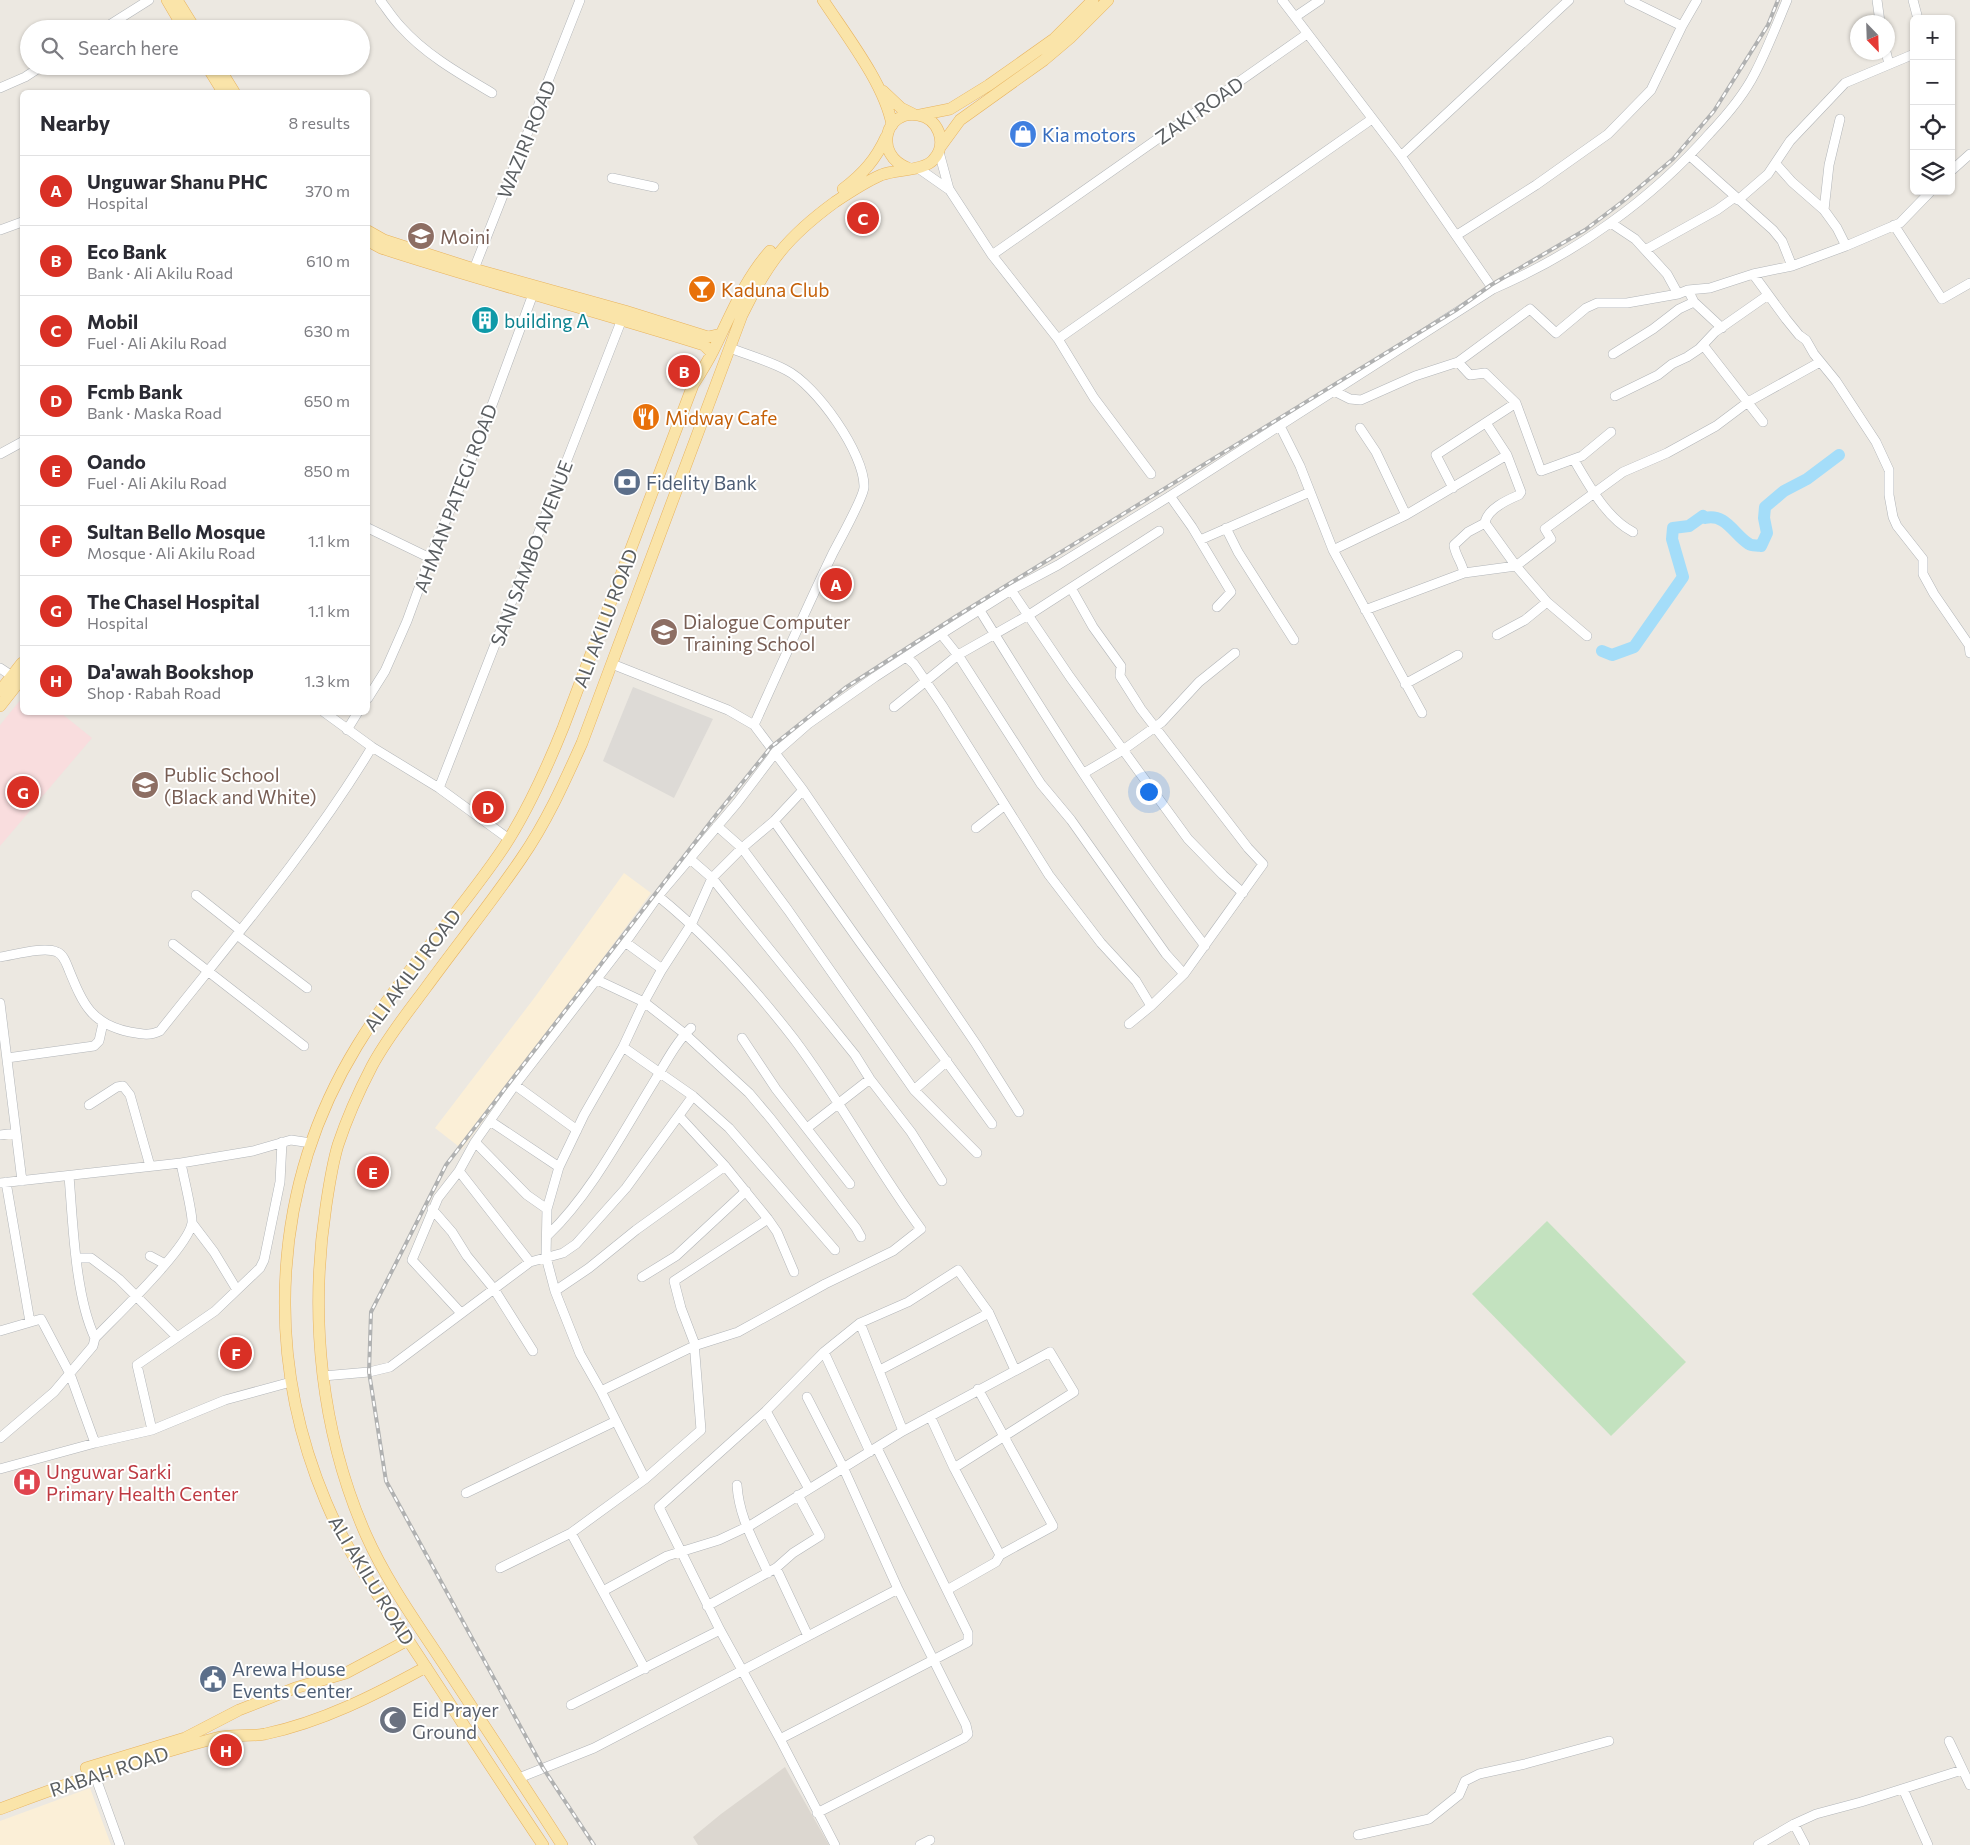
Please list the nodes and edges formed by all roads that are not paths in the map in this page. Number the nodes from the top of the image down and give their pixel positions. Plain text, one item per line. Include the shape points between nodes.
1 (149, 0) edge
2 (167, 0) edge
3 (177, 0) edge
4 (380, 0) edge
5 (580, 0) edge
6 (823, 0) edge
7 (1093, 0) edge
8 (1108, 0) edge
9 (1282, 0) edge
10 (1320, 0) edge
11 (1569, 0) edge
12 (1629, 0) edge
13 (1638, 0) edge
14 (1697, 0) edge
15 (1787, 0) edge
16 (1877, 0) edge
17 (1913, 0) edge
18 (1879, 15) edge
19 (1917, 15) edge
20 (1295, 17) junction
21 (117, 20) edge
22 (179, 20) edge
23 (189, 20) edge
24 (1682, 25) junction
25 (1308, 34) junction
26 (1910, 56) edge
27 (1888, 60) edge
28 (1889, 64) junction
29 (28, 75) edge
30 (213, 75) edge
31 (224, 75) edge
32 (877, 84) junction
33 (0, 88) edge
34 (222, 90) edge
35 (233, 90) edge
36 (492, 93) dead end
37 (916, 115) junction
38 (1372, 119) junction
39 (1840, 119) dead end
40 (890, 130) junction
41 (940, 149) junction
42 (1970, 154) edge
43 (1401, 156) junction
44 (1690, 156) junction
45 (1776, 164) junction
46 (1955, 167) edge
47 (913, 168) junction
48 (612, 178) dead end
49 (654, 187) dead end
50 (949, 189) junction
51 (1927, 195) edge
52 (1736, 198) junction
53 (1824, 210) junction
54 (20, 223) edge
55 (1611, 223) junction
56 (1894, 225) junction
57 (0, 230) edge
58 (370, 232) edge
59 (1457, 234) junction
60 (370, 242) edge
61 (1846, 246) junction
62 (381, 248) junction
63 (1645, 250) junction
64 (370, 251) edge
65 (992, 255) junction
66 (1792, 266) junction
67 (473, 274) junction
68 (1754, 274) junction
69 (1970, 283) edge
70 (1494, 289) junction
71 (1688, 290) junction
72 (533, 294) junction
73 (1678, 294) junction
74 (1768, 294) junction
75 (1694, 302) junction
76 (622, 319) junction
77 (1722, 328) junction
78 (721, 334) junction
79 (1058, 339) junction
80 (1703, 345) junction
81 (730, 348) junction
82 (712, 353) junction
83 (1612, 354) dead end
84 (1458, 362) junction
85 (1820, 362) junction
86 (1334, 391) junction
87 (1615, 396) dead end
88 (1748, 402) junction
89 (1516, 403) junction
90 (1763, 422) dead end
91 (1486, 423) junction
92 (1280, 426) junction
93 (1360, 428) dead end
94 (1611, 432) dead end
95 (20, 443) edge
96 (0, 454) edge
97 (1506, 455) junction
98 (1574, 460) junction
99 (1151, 474) dead end
100 (1453, 488) junction
101 (1310, 492) junction
102 (1594, 493) junction
103 (1170, 496) junction
104 (1406, 515) junction
105 (1485, 523) junction
106 (1226, 528) junction
107 (370, 529) edge
108 (1159, 531) dead end
109 (1633, 532) dead end
110 (1200, 540) junction
111 (1333, 550) junction
112 (430, 558) junction
113 (1516, 566) junction
114 (1464, 572) junction
115 (1071, 588) junction
116 (1011, 590) junction
117 (1547, 602) junction
118 (1217, 607) dead end
119 (979, 610) junction
120 (1365, 610) junction
121 (1027, 616) junction
122 (942, 634) junction
123 (995, 634) junction
124 (1497, 635) dead end
125 (1586, 636) dead end
126 (1294, 640) dead end
127 (1235, 653) dead end
128 (1970, 653) edge
129 (958, 655) junction
130 (1458, 655) dead end
131 (906, 657) junction
132 (612, 664) junction
133 (0, 668) edge
134 (17, 677) edge
135 (926, 682) junction
136 (1405, 684) junction
137 (0, 690) edge
138 (370, 695) edge
139 (0, 706) edge
140 (894, 707) dead end
141 (1422, 713) dead end
142 (328, 715) edge
143 (356, 715) edge
144 (754, 725) junction
145 (1155, 728) junction
146 (347, 730) junction
147 (372, 747) junction
148 (1123, 750) junction
149 (775, 753) junction
150 (1084, 773) junction
151 (439, 788) junction
152 (803, 790) junction
153 (1005, 805) junction
154 (774, 821) junction
155 (717, 826) junction
156 (976, 828) dead end
157 (509, 839) junction
158 (742, 848) junction
159 (689, 858) junction
160 (712, 878) junction
161 (1243, 893) junction
162 (196, 895) dead end
163 (658, 896) junction
164 (692, 923) junction
165 (238, 933) junction
166 (626, 942) junction
167 (173, 944) dead end
168 (1205, 946) junction
169 (0, 957) edge
170 (662, 969) junction
171 (208, 970) junction
172 (1184, 974) junction
173 (595, 979) junction
174 (307, 988) dead end
175 (644, 1002) junction
176 (0, 1003) edge
177 (1151, 1006) junction
178 (103, 1023) junction
179 (1129, 1024) dead end
180 (2, 1028) edge
181 (688, 1031) junction
182 (742, 1038) dead end
183 (304, 1046) dead end
184 (623, 1047) junction
185 (7, 1058) junction
186 (946, 1060) junction
187 (660, 1072) junction
188 (870, 1079) junction
189 (515, 1084) junction
190 (10, 1087) junction
191 (0, 1088) edge
192 (914, 1090) junction
193 (693, 1096) junction
194 (838, 1104) junction
195 (89, 1105) dead end
196 (1019, 1112) dead end
197 (679, 1116) junction
198 (490, 1120) junction
199 (992, 1124) dead end
200 (807, 1128) junction
201 (577, 1130) junction
202 (16, 1133) junction
203 (0, 1135) edge
204 (282, 1142) junction
205 (475, 1142) junction
206 (311, 1143) junction
207 (976, 1153) dead end
208 (181, 1162) junction
209 (150, 1166) junction
210 (725, 1166) junction
211 (559, 1167) junction
212 (459, 1171) junction
213 (69, 1176) junction
214 (22, 1181) junction
215 (942, 1181) dead end
216 (3, 1183) edge
217 (850, 1184) dead end
218 (746, 1191) junction
219 (432, 1209) junction
220 (547, 1209) junction
221 (768, 1219) junction
222 (192, 1223) junction
223 (548, 1235) junction
224 (861, 1237) dead end
225 (835, 1250) dead end
226 (150, 1256) dead end
227 (546, 1257) junction
228 (77, 1258) junction
229 (530, 1262) junction
230 (165, 1264) junction
231 (794, 1272) dead end
232 (642, 1277) dead end
233 (494, 1289) junction
234 (238, 1290) junction
235 (555, 1291) junction
236 (137, 1296) junction
237 (461, 1313) junction
238 (989, 1313) junction
239 (30, 1322) junction
240 (860, 1323) junction
241 (0, 1331) edge
242 (177, 1337) junction
243 (95, 1338) junction
244 (694, 1346) junction
245 (533, 1351) dead end
246 (824, 1352) junction
247 (880, 1370) junction
248 (1014, 1370) junction
249 (70, 1374) junction
250 (322, 1376) junction
251 (291, 1382) junction
252 (978, 1389) junction
253 (601, 1391) junction
254 (807, 1397) dead end
255 (766, 1411) junction
256 (930, 1416) junction
257 (616, 1422) junction
258 (152, 1430) junction
259 (903, 1431) junction
260 (1005, 1437) junction
261 (0, 1438) edge
262 (94, 1444) junction
263 (874, 1450) junction
264 (843, 1467) junction
265 (954, 1468) junction
266 (0, 1469) edge
267 (645, 1479) junction
268 (737, 1485) dead end
269 (809, 1489) junction
270 (466, 1493) dead end
271 (798, 1495) junction
272 (747, 1527) junction
273 (571, 1533) junction
274 (681, 1551) junction
275 (1000, 1556) junction
276 (500, 1568) dead end
277 (772, 1570) junction
278 (898, 1589) junction
279 (947, 1590) junction
280 (604, 1591) junction
281 (707, 1606) junction
282 (720, 1630) junction
283 (808, 1636) junction
284 (408, 1640) junction
285 (933, 1660) junction
286 (426, 1667) junction
287 (645, 1669) junction
288 (741, 1670) junction
289 (572, 1705) dead end
290 (780, 1739) junction
291 (1609, 1741) dead end
292 (1949, 1741) dead end
293 (1962, 1770) junction
294 (94, 1773) junction
295 (519, 1778) junction
296 (1970, 1785) edge
297 (1903, 1789) junction
298 (0, 1800) edge
299 (0, 1809) edge
300 (817, 1813) junction
301 (1794, 1824) junction
302 (1358, 1835) dead end
303 (930, 1840) dead end
304 (120, 1845) edge
305 (543, 1845) edge
306 (562, 1845) edge
307 (835, 1845) edge
308 (920, 1845) edge
309 (1758, 1845) edge
310 (1805, 1845) edge
311 (1928, 1845) edge

1 - 21 street
2 - 22 main road
3 - 23 main road
4 - 36 street via 402,28 430,52
5 - 67 street, WAZIRI ROAD
6 - 32 main road
7 - 37 main road via 1054,38 989,85 950,108
8 - 41 main road via 1044,60 960,120
9 - 20 street
10 - 20 street
11 - 43 street
12 - 24 street
13 - 24 street
14 - 24 street
15 - 44 street via 1755,74 1731,110
16 - 18 street
17 - 19 street
20 - 25 street
24 - 59 street via 1651,90 1608,134 1536,185
25 - 38 street
25 - 65 street, ZAKI ROAD
26 - 28 street
27 - 28 street
28 - 45 street via 1845,83 1790,142
29 - 33 street
30 - 34 main road
31 - 35 main road
32 - 37 main road via 901,108
32 - 40 main road via 890,112
37 - 40 main road via 898,120
37 - 41 main road via 934,123 941,138
38 - 43 street
38 - 79 street
39 - 53 street via 1829,165
40 - 47 main road via 889,152 893,160
40 - 78 main road, ALI AKILU ROAD via 866,169 803,218 767,255 735,304
41 - 47 main road via 930,163
41 - 50 street
42 - 46 street
43 - 59 street
44 - 52 street
44 - 55 street
45 - 52 street
45 - 53 street
47 - 50 street
47 - 81 main road, ALI AKILU ROAD via 869,180 802,227 769,265 742,315
48 - 49 street
50 - 65 street
51 - 56 street via 1900,223
52 - 63 street
52 - 66 street via 1773,230 1782,241
53 - 61 street
54 - 57 street
55 - 63 street via 1632,236
55 - 70 street via 1551,260
56 - 61 street
56 - 69 street via 1942,299
58 - 67 main road
59 - 70 street
60 - 62 main road
61 - 66 street
62 - 64 main road
62 - 67 main road
63 - 73 street via 1667,274
65 - 79 street
66 - 68 street
67 - 72 main road
67 - 78 main road via 625,311 708,337
68 - 71 street via 1710,288
68 - 74 street
70 - 86 street
71 - 73 street
71 - 75 street
72 - 76 main road
72 - 112 street, AHMAN PATEGI ROAD via 478,443
73 - 84 street via 1627,304 1597,303 1556,333 1530,309
74 - 77 street
74 - 85 street
75 - 77 street
75 - 83 street
76 - 82 main road via 704,345
76 - 151 street, SANI SAMBO AVENUE
77 - 80 street
78 - 82 main road, ALI AKILU ROAD
79 - 99 street via 1094,398
80 - 87 street via 1658,375
80 - 88 street
81 - 132 main road, ALI AKILU ROAD
81 - 144 street via 787,370 820,399 851,444 864,476 865,490
82 - 157 main road, ALI AKILU ROAD via 693,385 542,781
84 - 86 street via 1415,376 1361,400 1350,399
84 - 89 street via 1470,375 1484,373
85 - 88 street
85 - 128 street via 1876,442 1889,470 1889,495 1897,526 1923,559 1923,574 1969,645
86 - 92 street
88 - 90 street
88 - 102 street via 1716,426 1623,472
89 - 91 street
89 - 98 street via 1541,471
91 - 97 street
91 - 100 street via 1436,455
92 - 101 street
92 - 103 street
93 - 104 street via 1376,452
94 - 98 street
95 - 96 street
97 - 100 street
97 - 105 street via 1521,492 1495,509 1486,517
98 - 102 street
100 - 104 street
101 - 106 street
101 - 111 street
102 - 109 street via 1616,520
102 - 113 street via 1545,530 1551,538
103 - 110 street
103 - 116 street
104 - 111 street
105 - 113 street
105 - 114 street via 1454,545
106 - 110 street
106 - 126 street
107 - 112 street
108 - 115 street
110 - 118 street via 1231,592
111 - 120 street
112 - 138 street, AHMAN PATEGI ROAD via 385,672
113 - 114 street
113 - 117 street
114 - 120 street
115 - 121 street
115 - 145 street via 1093,627 1121,666 1120,676
116 - 119 street
116 - 121 street
117 - 124 street via 1525,620
117 - 125 street
119 - 122 street
119 - 123 street
120 - 136 street
121 - 123 street
121 - 148 street
122 - 129 street
122 - 131 street
123 - 129 street
123 - 150 street
127 - 145 street via 1199,682
129 - 135 street
129 - 172 street via 1041,784
130 - 136 street
131 - 135 street
131 - 149 street via 808,724
132 - 144 street via 728,710
132 - 250 main road, ALI AKILU ROAD via 582,743 541,829 396,1028 373,1064 353,1105 335,1157 321,1241
133 - 134 street
134 - 137 main road
134 - 139 main road
135 - 140 street
135 - 153 street
136 - 141 street
142 - 146 street
143 - 146 street
144 - 149 street
145 - 148 street
145 - 161 street via 1263,864
146 - 147 street
147 - 151 street
147 - 165 street via 345,792
148 - 150 street
148 - 161 street via 1188,839
149 - 152 street
149 - 155 street
150 - 168 street
151 - 157 street
152 - 154 street
152 - 196 street
153 - 156 street
153 - 177 street via 1049,875 1101,943 1136,981
154 - 158 street
154 - 186 street
155 - 158 street
155 - 159 street
157 - 206 main road, ALI AKILU ROAD via 362,1038 331,1093
158 - 160 street
158 - 192 street
159 - 160 street
159 - 163 street
160 - 164 street
160 - 188 street via 855,1055
161 - 168 street
162 - 165 street
163 - 164 street
163 - 166 street
164 - 170 street
164 - 194 street via 737,969 794,1039
165 - 171 street
165 - 174 street
166 - 170 street
166 - 173 street
167 - 171 street
168 - 172 street
169 - 178 street via 49,949 59,952 79,995
170 - 175 street
171 - 178 street via 160,1031 144,1034
171 - 183 street
172 - 177 street
173 - 175 street
173 - 189 street
175 - 181 street
175 - 184 street
176 - 180 street
177 - 179 street
178 - 185 street via 99,1041 94,1046
180 - 185 street
181 - 187 street
181 - 224 street via 749,1093
182 - 200 street
184 - 187 street
184 - 201 street
185 - 190 street
186 - 192 street
186 - 199 street
187 - 193 street
187 - 223 street via 597,1174
188 - 194 street
188 - 215 street via 897,1111
189 - 198 street
189 - 201 street
190 - 191 street
190 - 202 street
192 - 207 street
193 - 197 street
193 - 225 street via 730,1128
194 - 200 street
194 - 244 street via 921,1229 893,1251 738,1332
195 - 209 street via 123,1086 130,1095
197 - 210 street
197 - 227 street via 626,1188 576,1244 563,1253
198 - 205 street
198 - 211 street
200 - 217 street
201 - 211 street
202 - 203 street
202 - 214 street
204 - 206 street via 300,1140
204 - 208 street via 253,1151
204 - 234 street via 280,1182 264,1260
205 - 212 street
205 - 220 street via 527,1195
206 - 251 main road, ALI AKILU ROAD via 295,1204 286,1260 284,1313
208 - 209 street
208 - 222 street
209 - 213 street
210 - 218 street
210 - 235 street
211 - 220 street
212 - 219 street
212 - 229 street
213 - 214 street
213 - 228 street
214 - 216 street
216 - 239 street
218 - 221 street
218 - 232 street via 676,1256
219 - 233 street
219 - 237 street via 412,1260
220 - 223 street
221 - 231 street
221 - 244 street via 675,1279
222 - 230 street
222 - 234 street
223 - 227 street
226 - 230 street
227 - 229 street
227 - 235 street
228 - 236 street via 91,1258
228 - 243 street via 84,1305
229 - 233 street
230 - 236 street
233 - 237 street
233 - 245 street
234 - 242 street via 215,1312
235 - 253 street via 580,1354
236 - 242 street
236 - 243 street
237 - 250 street via 390,1367
238 - 240 street via 958,1270 908,1302
238 - 247 street
238 - 248 street
239 - 241 street
239 - 249 street via 41,1319
240 - 246 street
240 - 247 street
242 - 258 street via 137,1365
243 - 249 street via 93,1346
244 - 253 street
244 - 267 street via 701,1430
246 - 255 street
246 - 263 street
247 - 259 street
248 - 252 street
248 - 260 street via 1050,1352 1074,1392
249 - 261 street
249 - 262 street
250 - 295 main road, ALI AKILU ROAD via 342,1471 367,1538 407,1608
251 - 258 street via 225,1400
251 - 284 main road, ALI AKILU ROAD via 306,1446 326,1503 354,1557
252 - 256 street
252 - 260 street
253 - 257 street
254 - 264 street
255 - 269 street
255 - 274 street via 659,1507
256 - 259 street
256 - 265 street
257 - 267 street
257 - 270 street
258 - 262 street
259 - 263 street
260 - 265 street
260 - 275 street via 1053,1526
262 - 266 street
263 - 264 street
263 - 279 street
264 - 269 street
264 - 278 street
265 - 275 street
267 - 273 street
268 - 272 street via 740,1509
269 - 271 street
271 - 272 street
271 - 277 street via 820,1536
272 - 274 street via 719,1540
272 - 277 street
273 - 276 street
273 - 280 street
274 - 280 street
274 - 281 street
275 - 279 street via 996,1562
277 - 281 street
277 - 283 street
278 - 283 street
278 - 285 street
279 - 285 street via 969,1639
280 - 287 street
281 - 282 street
282 - 287 street
282 - 288 street
283 - 288 street
284 - 286 main road, ALI AKILU ROAD
284 - 298 main road, RABAH ROAD via 346,1673 239,1710 186,1738 112,1760
285 - 290 street
285 - 300 street via 968,1734
286 - 294 main road, RABAH ROAD via 319,1719 266,1734 219,1737
286 - 305 main road, ALI AKILU ROAD
287 - 289 street
288 - 290 street
288 - 295 street via 594,1748
290 - 300 street
291 - 302 street via 1479,1774 1465,1781 1459,1795 1429,1819
292 - 293 street
293 - 296 street
293 - 297 street
294 - 299 main road, RABAH ROAD
294 - 304 street
295 - 306 main road, ALI AKILU ROAD
297 - 301 street via 1816,1814
297 - 311 street
300 - 307 street
301 - 309 street
301 - 310 street
303 - 308 street

